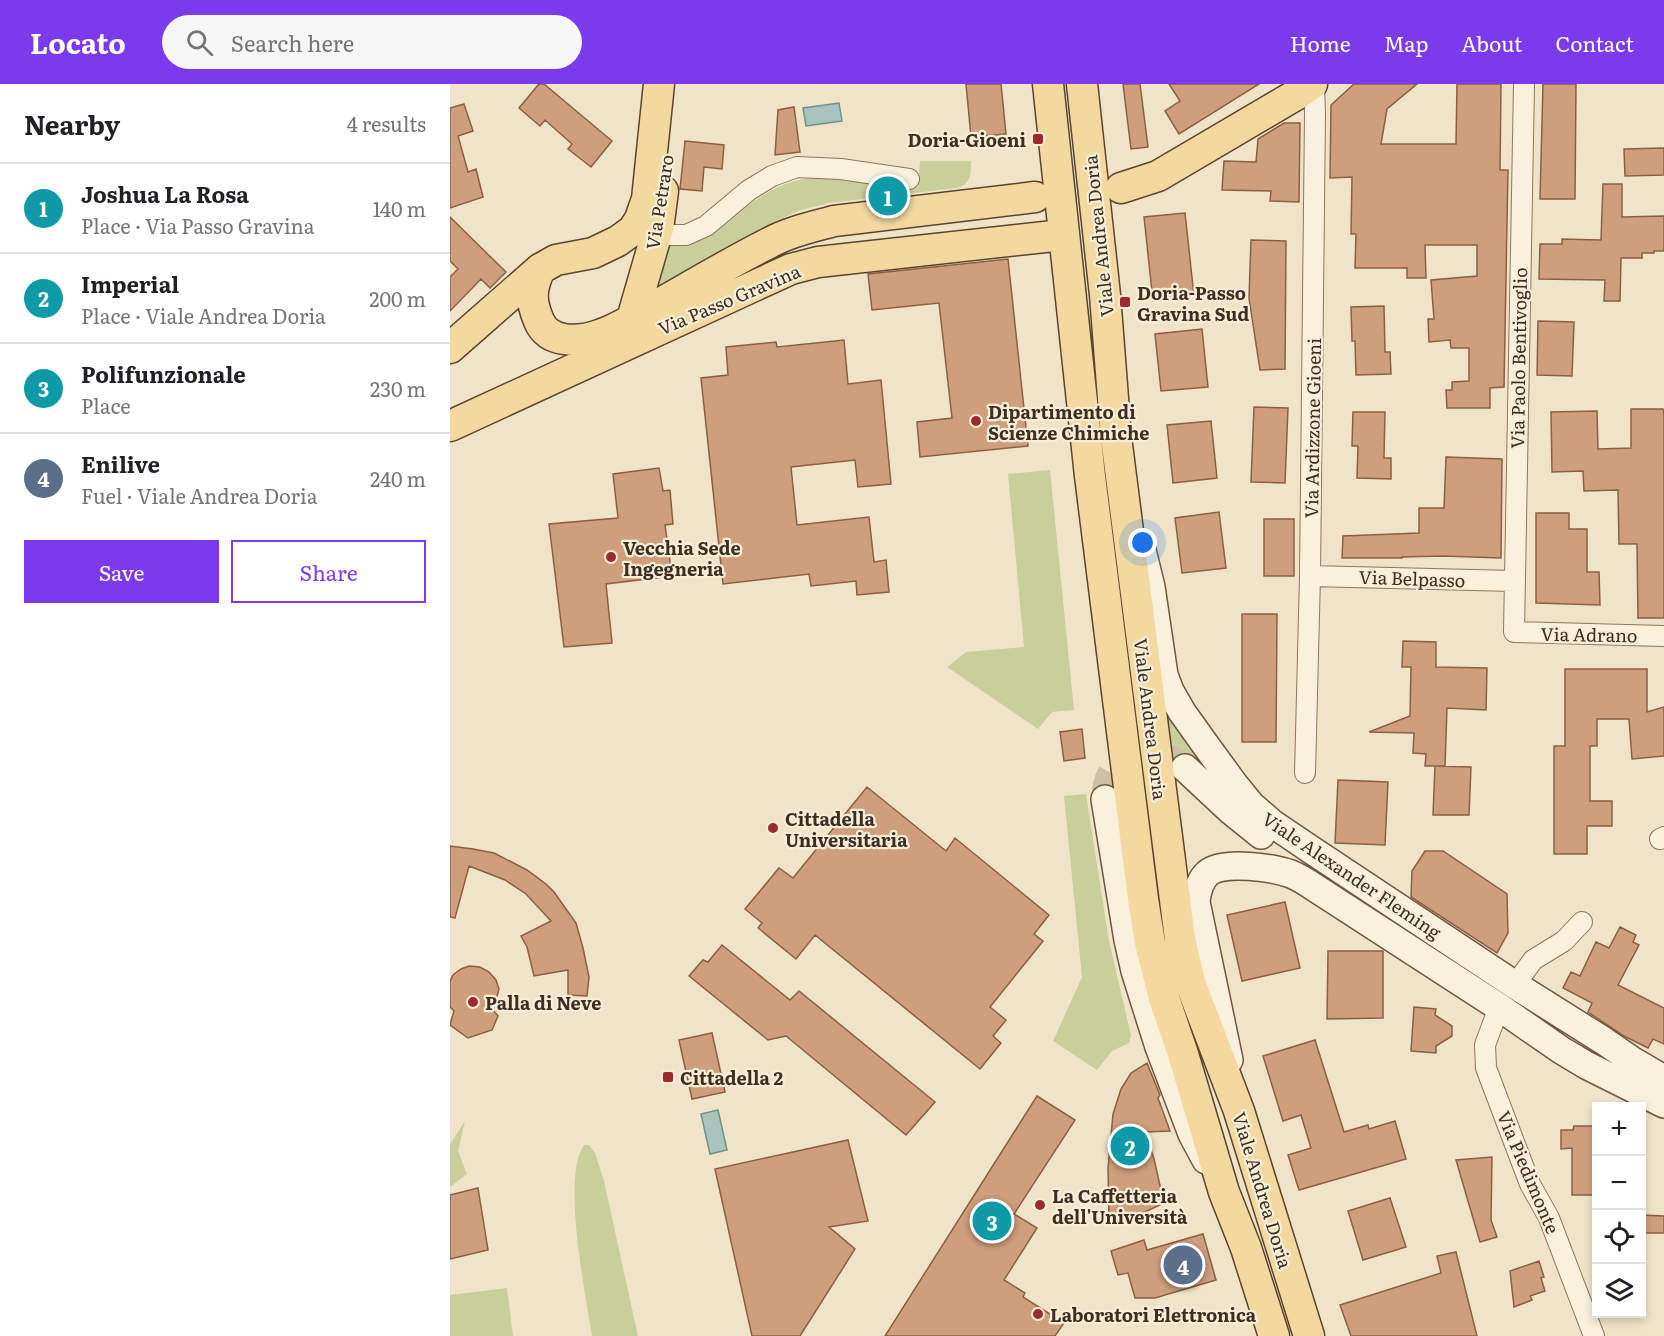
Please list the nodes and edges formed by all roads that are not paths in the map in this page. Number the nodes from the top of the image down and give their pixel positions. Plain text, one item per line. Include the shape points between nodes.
1 (659, 84) edge
2 (675, 84) edge
3 (1048, 84) edge
4 (1082, 84) edge
5 (1313, 84) edge
6 (1524, 84) edge
7 (909, 179) dead end
8 (1121, 188) dead end
9 (1035, 197) dead end
10 (649, 224) junction
11 (1063, 235) junction
12 (540, 269) junction
13 (632, 319) junction
14 (450, 348) edge
15 (545, 381) junction
16 (450, 426) edge
17 (1117, 443) junction
18 (1310, 576) junction
19 (1514, 581) junction
20 (1514, 632) joint
21 (1664, 636) edge
22 (1185, 768) tunnel mouth
23 (1305, 773) dead end
24 (1105, 799) tunnel mouth
25 (1582, 922) dead end
26 (1515, 985) junction
27 (1499, 1007) junction
28 (1633, 1061) junction
29 (1664, 1079) edge
30 (1664, 1104) edge
31 (1239, 1112) junction
32 (1224, 1192) junction
33 (1274, 1336) edge
34 (1309, 1336) edge
35 (1594, 1336) edge

1 - 10 main road, Via Petraro via 647,200
2 - 10 main road, Via Petraro
3 - 11 main road, Viale Andrea Doria
4 - 17 main road, Viale Andrea Doria
5 - 8 main road via 1158,176
5 - 18 street, Via Ardizzone Gioeni
6 - 19 street, Via Paolo Bentivoglio
7 - 10 street via 797,167 749,190 706,226 686,235 664,235
9 - 13 main road, Via Passo Gravina via 834,221 805,229 771,242
10 - 12 main road via 593,253 556,260
10 - 13 main road, Via Petraro
11 - 15 main road, Via Passo Gravina via 791,268
11 - 32 main road, Viale Andrea Doria via 1150,943
12 - 13 main road via 532,294 540,325 549,335 575,340 600,335
12 - 14 main road
13 - 15 main road
15 - 16 main road, Via Passo Gravina
17 - 26 main road, Viale Alexander Fleming via 1151,587 1164,675 1174,700 1220,766 1251,805 1273,824
17 - 31 main road, Viale Andrea Doria via 1179,939 1190,982
18 - 19 street, Via Belpasso
18 - 23 street, Via Ardizzone Gioeni
19 - 20 street, Via Paolo Bentivoglio
20 - 21 street, Via Adrano
22 - 28 main road via 1230,810 1305,864 1571,1036
24 - 32 main road via 1135,971 1192,1134
25 - 26 street via 1564,941 1533,960
26 - 28 main road, Viale Alexander Fleming
27 - 30 main road, Viale Alexander Fleming via 1586,1065
27 - 31 main road, Viale Alexander Fleming via 1293,875 1243,866 1209,872 1197,892 1196,902
27 - 35 street, Via Piedimonte via 1485,1045 1486,1068
28 - 29 main road, Viale Alexander Fleming
31 - 34 main road, Viale Andrea Doria
32 - 33 main road, Viale Andrea Doria

